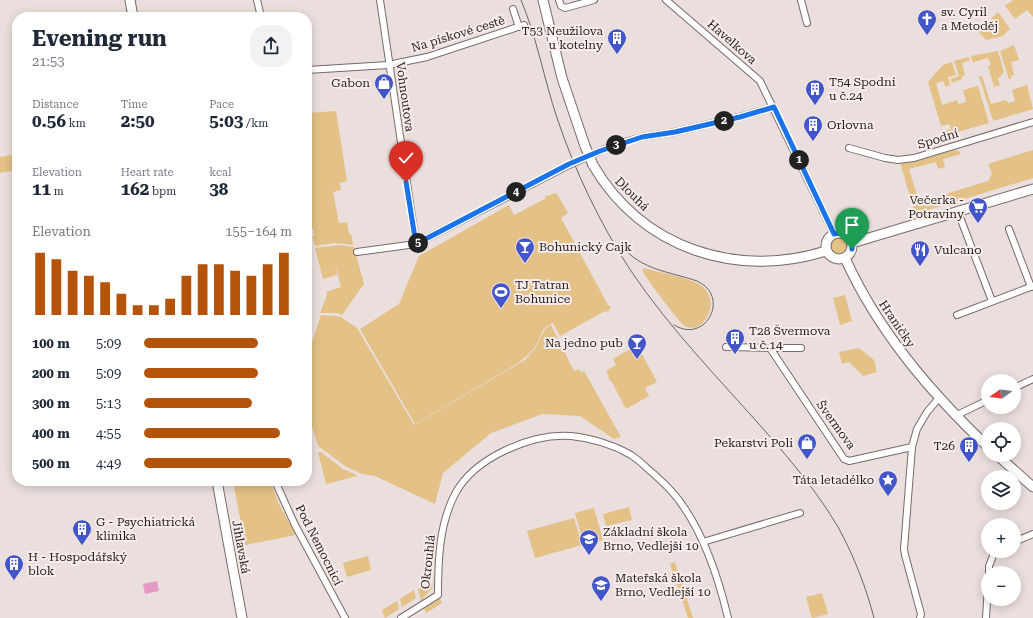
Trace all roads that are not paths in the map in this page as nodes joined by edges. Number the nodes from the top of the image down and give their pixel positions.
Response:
1 (130, 0) edge
2 (258, 0) edge
3 (380, 0) edge
4 (543, 0) edge
5 (559, 0) edge
6 (594, 0) edge
7 (666, 0) edge
8 (801, 0) edge
9 (513, 9) dead end
10 (132, 12) edge
11 (260, 12) edge
12 (807, 22) dead end
13 (388, 65) junction
14 (312, 70) edge
15 (774, 107) junction
16 (1033, 122) edge
17 (849, 148) dead end
18 (1033, 189) edge
19 (958, 212) junction
20 (1009, 229) dead end
21 (834, 234) junction
22 (852, 243) junction
23 (416, 244) junction
24 (826, 251) junction
25 (357, 252) dead end
26 (845, 258) junction
27 (1032, 286) edge
28 (992, 301) junction
29 (957, 315) dead end
30 (726, 347) dead end
31 (770, 348) junction
32 (801, 348) dead end
33 (1033, 379) edge
34 (1021, 385) edge
35 (939, 398) junction
36 (981, 404) edge
37 (956, 416) junction
38 (981, 440) edge
39 (912, 447) junction
40 (1005, 462) edge
41 (218, 486) edge
42 (277, 486) edge
43 (1033, 487) edge
44 (800, 513) dead end
45 (1033, 534) edge
46 (1021, 539) edge
47 (703, 542) junction
48 (987, 606) edge
49 (242, 618) edge
50 (345, 618) edge
51 (401, 618) edge
52 (728, 618) edge
53 (920, 618) edge
54 (986, 618) edge

1 - 10 street
2 - 11 street
3 - 13 street, Vohnoutova
4 - 24 street, Dlouhá, bridge
5 - 6 street
7 - 15 street, Havelkova
8 - 12 street
9 - 13 street, Na pískové cestě
13 - 14 street, Na pískové cestě
13 - 23 street, Vohnoutova
15 - 21 street
15 - 23 street
16 - 17 street, Spodní
18 - 19 street
19 - 22 street
19 - 28 street
20 - 27 street
21 - 22 street
21 - 24 street
22 - 26 street
23 - 25 street
24 - 26 street
26 - 35 street, Hraničky
27 - 28 street
28 - 29 street
30 - 31 street
31 - 32 street
31 - 39 street, Švermova
33 - 34 street
35 - 37 street, Hraničky
35 - 39 street
36 - 37 street
37 - 38 street, Hraničky
39 - 53 street
40 - 43 street
41 - 49 street, Jihlavská
42 - 50 street, Pod Nemocnicí
44 - 47 street
45 - 46 street
47 - 51 street, Okrouhlá
47 - 52 street, Okrouhlá
48 - 54 street

